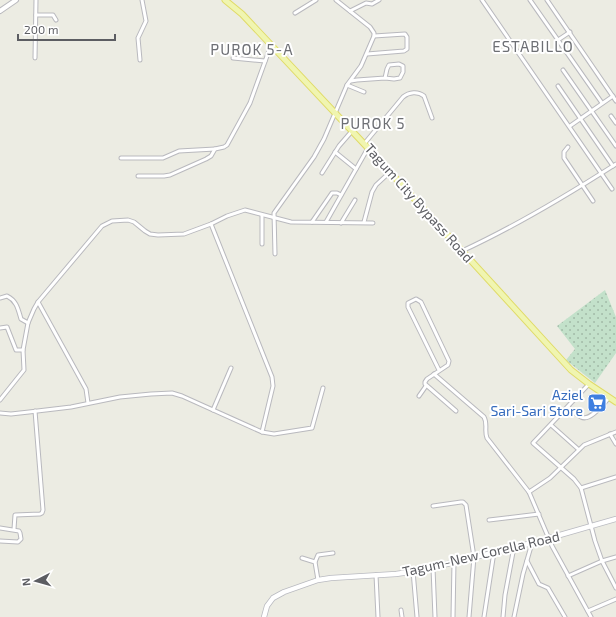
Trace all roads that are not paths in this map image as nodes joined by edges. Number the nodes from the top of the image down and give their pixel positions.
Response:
1 (16, 0) edge
2 (36, 0) edge
3 (142, 0) edge
4 (226, 0) edge
5 (316, 0) edge
6 (336, 0) edge
7 (379, 0) edge
8 (482, 0) edge
9 (530, 0) edge
10 (548, 0) edge
11 (0, 11) edge
12 (350, 11) junction
13 (295, 13) dead end
14 (36, 15) junction
15 (56, 20) dead end
16 (570, 32) junction
17 (374, 36) junction
18 (558, 40) junction
19 (271, 45) junction
20 (367, 54) junction
21 (35, 58) dead end
22 (233, 58) dead end
23 (140, 60) dead end
24 (265, 61) junction
25 (563, 70) dead end
26 (385, 78) junction
27 (351, 81) junction
28 (347, 85) junction
29 (558, 86) dead end
30 (364, 92) dead end
31 (613, 96) junction
32 (616, 101) edge
33 (602, 103) junction
34 (591, 111) junction
35 (335, 113) junction
36 (611, 116) dead end
37 (432, 118) dead end
38 (580, 118) junction
39 (616, 123) edge
40 (570, 126) junction
41 (352, 131) junction
42 (364, 144) junction
43 (616, 146) edge
44 (568, 147) dead end
45 (368, 148) junction
46 (216, 149) junction
47 (335, 152) junction
48 (121, 158) dead end
49 (614, 165) edge
50 (356, 169) junction
51 (390, 172) junction
52 (322, 173) dead end
53 (602, 173) junction
54 (138, 176) dead end
55 (582, 185) junction
56 (612, 188) dead end
57 (341, 195) junction
58 (355, 200) dead end
59 (592, 201) dead end
60 (262, 216) junction
61 (273, 218) junction
62 (312, 222) junction
63 (326, 222) junction
64 (364, 222) junction
65 (341, 223) junction
66 (373, 223) dead end
67 (211, 224) junction
68 (262, 244) dead end
69 (462, 251) junction
70 (275, 254) dead end
71 (0, 298) edge
72 (38, 302) junction
73 (28, 323) junction
74 (0, 328) edge
75 (23, 350) junction
76 (231, 368) dead end
77 (440, 370) junction
78 (434, 374) junction
79 (589, 384) junction
80 (426, 386) junction
81 (323, 388) dead end
82 (419, 396) dead end
83 (609, 398) junction
84 (0, 400) edge
85 (616, 402) edge
86 (88, 404) junction
87 (568, 407) junction
88 (213, 410) junction
89 (456, 411) dead end
90 (35, 412) junction
91 (0, 413) edge
92 (551, 424) junction
93 (262, 432) junction
94 (616, 432) edge
95 (610, 434) junction
96 (616, 444) edge
97 (578, 449) junction
98 (561, 468) junction
99 (616, 477) edge
100 (581, 488) junction
101 (529, 492) junction
102 (433, 506) dead end
103 (539, 514) junction
104 (489, 520) dead end
105 (616, 520) edge
106 (591, 527) junction
107 (0, 528) edge
108 (14, 529) junction
109 (548, 538) junction
110 (0, 542) edge
111 (532, 543) junction
112 (514, 547) junction
113 (494, 552) junction
114 (333, 553) dead end
115 (474, 557) junction
116 (616, 557) edge
117 (302, 558) dead end
118 (527, 560) junction
119 (602, 561) junction
120 (315, 562) junction
121 (454, 562) junction
122 (433, 568) junction
123 (413, 572) junction
124 (376, 575) junction
125 (568, 576) junction
126 (616, 578) edge
127 (611, 579) junction
128 (318, 580) junction
129 (616, 588) edge
130 (616, 599) edge
131 (401, 610) dead end
132 (589, 614) edge
133 (264, 617) edge
134 (378, 617) edge
135 (402, 617) edge
136 (417, 617) edge
137 (435, 617) edge
138 (453, 617) edge
139 (468, 617) edge
140 (484, 617) edge
141 (503, 617) edge
142 (514, 617) edge
143 (565, 617) edge
144 (585, 617) edge

1 - 11 street
2 - 14 street
3 - 23 street
4 - 19 main road, Tagum City Bypass Road
5 - 13 street
6 - 12 street
7 - 12 street
8 - 40 street
9 - 18 street
10 - 16 street
12 - 17 street
14 - 15 street
14 - 21 street
16 - 18 street
16 - 31 street
17 - 20 street
17 - 20 street
18 - 33 street
19 - 24 street
19 - 35 main road, Tagum City Bypass Road
20 - 27 street
22 - 24 street
24 - 46 street
25 - 34 street
26 - 26 street
26 - 27 street
27 - 28 street
28 - 30 street
28 - 35 street
29 - 38 street
31 - 32 street
31 - 33 street
33 - 34 street
34 - 38 street
34 - 43 street
35 - 41 main road, Tagum City Bypass Road
35 - 61 street
36 - 39 street
37 - 42 street
38 - 40 street
38 - 49 street
40 - 53 street
41 - 42 main road, Tagum City Bypass Road
41 - 47 street
42 - 45 main road, Tagum City Bypass Road
44 - 55 street
45 - 50 street
45 - 51 main road, Tagum City Bypass Road
46 - 48 street
46 - 54 street
47 - 50 street
47 - 52 street
49 - 53 street
50 - 57 street
51 - 64 street
51 - 69 main road, Tagum City Bypass Road
53 - 55 street
53 - 56 street
55 - 59 street
55 - 69 street
57 - 62 street
57 - 63 street
58 - 65 street
60 - 61 street
60 - 67 street
60 - 68 street
61 - 62 street
61 - 70 street
62 - 63 street
63 - 65 street
64 - 65 street
64 - 66 street
67 - 72 street
67 - 93 street
69 - 79 main road, Tagum City Bypass Road
71 - 73 street
72 - 73 street
72 - 86 street
73 - 75 street
74 - 75 street
75 - 84 street
76 - 88 street
77 - 77 street
77 - 78 street
78 - 80 street
78 - 101 street
79 - 83 main road, Tagum City Bypass Road
79 - 87 street
80 - 82 street
80 - 89 street
81 - 93 street
83 - 85 main road, Tagum City Bypass Road
83 - 87 street
86 - 88 street
86 - 90 street
87 - 92 street
88 - 93 street
90 - 91 street
90 - 108 street
92 - 97 street
92 - 98 street
94 - 95 street
95 - 96 street
95 - 97 street
97 - 98 street
98 - 100 street
98 - 101 street
99 - 100 street
100 - 106 street
101 - 103 street
102 - 115 street
103 - 104 street
103 - 109 street
105 - 106 main road, Tagum-New Corella Road
106 - 109 main road, Tagum-New Corella Road
106 - 119 street
107 - 108 street
108 - 110 street
109 - 111 main road, Tagum-New Corella Road
109 - 125 street
111 - 112 main road, Tagum-New Corella Road
111 - 118 street
112 - 113 main road, Tagum-New Corella Road
112 - 141 street
113 - 115 main road, Tagum-New Corella Road
113 - 140 street
114 - 120 street
115 - 121 main road, Tagum-New Corella Road
115 - 139 street
116 - 119 street
117 - 120 street
118 - 142 street
118 - 143 street
119 - 125 street
119 - 127 street
120 - 128 street
121 - 122 main road, Tagum-New Corella Road
121 - 138 street
122 - 123 main road, Tagum-New Corella Road
122 - 137 street
123 - 124 main road, Tagum-New Corella Road
123 - 136 street
124 - 128 main road, Tagum-New Corella Road
124 - 134 street
125 - 132 street
126 - 127 street
127 - 129 street
128 - 133 main road, Tagum-New Corella Road
130 - 132 street
131 - 135 street
132 - 144 street

